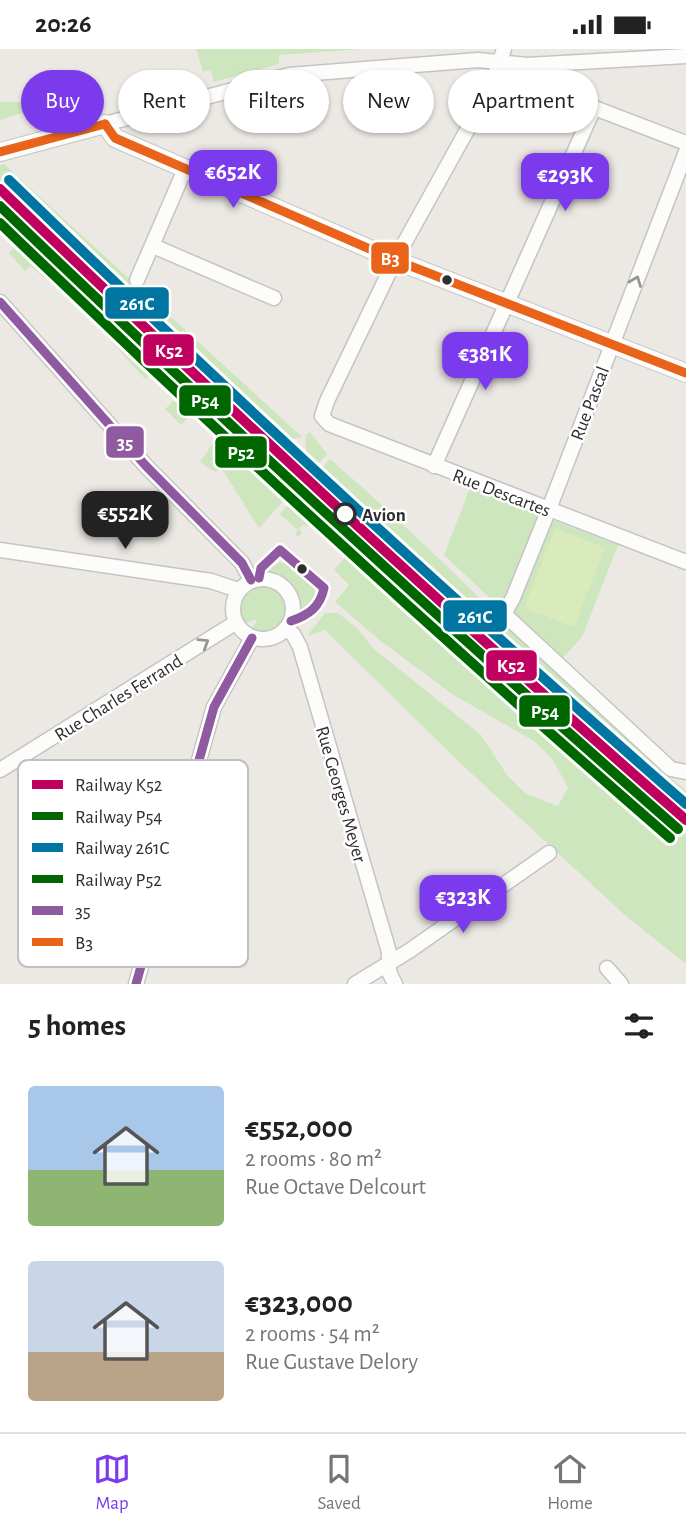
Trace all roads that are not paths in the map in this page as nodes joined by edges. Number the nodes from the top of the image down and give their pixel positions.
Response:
1 (503, 55) edge
2 (686, 56) edge
3 (513, 70) edge
4 (598, 110) edge
5 (105, 124) junction
6 (583, 133) edge
7 (686, 143) edge
8 (0, 152) edge
9 (686, 152) edge
10 (185, 169) junction
11 (153, 246) junction
12 (395, 260) junction
13 (137, 280) dead end
14 (274, 298) dead end
15 (0, 302) edge
16 (505, 303) junction
17 (612, 344) junction
18 (686, 373) edge
19 (434, 465) junction
20 (549, 509) junction
21 (0, 550) edge
22 (686, 562) edge
23 (251, 580) junction
24 (238, 590) junction
25 (236, 623) junction
26 (285, 629) junction
27 (252, 638) junction
28 (199, 760) edge
29 (0, 770) edge
30 (686, 772) edge
31 (549, 853) dead end
32 (390, 963) junction
33 (141, 967) edge
34 (607, 968) dead end
35 (136, 984) edge
36 (355, 984) edge
37 (395, 984) edge
38 (621, 984) edge

1 - 2 street
1 - 3 street
1 - 5 street
1 - 12 street
4 - 7 street
5 - 8 street
5 - 10 street
6 - 16 street
17 -> 9 street, Rue Pascal
10 - 11 street
10 - 12 street
11 - 13 street
11 - 14 street
12 - 16 street
12 - 19 street, Rue Descartes
15 - 23 street
16 - 17 street
16 - 19 street
17 - 18 street
17 - 20 street, Rue Pascal
19 - 20 street, Rue Descartes
20 - 22 street, Rue Descartes
20 - 30 street, Rue Pascal
21 - 24 street
23 - 24 street
23 - 26 street
24 - 25 street
25 - 27 street
29 -> 25 street, Rue Charles Ferrand
26 - 27 street
26 - 32 street, Rue Georges Meyer
27 - 28 street
31 - 32 street
32 - 36 street
32 - 37 street, Rue Georges Meyer
33 - 35 street
34 - 38 street

